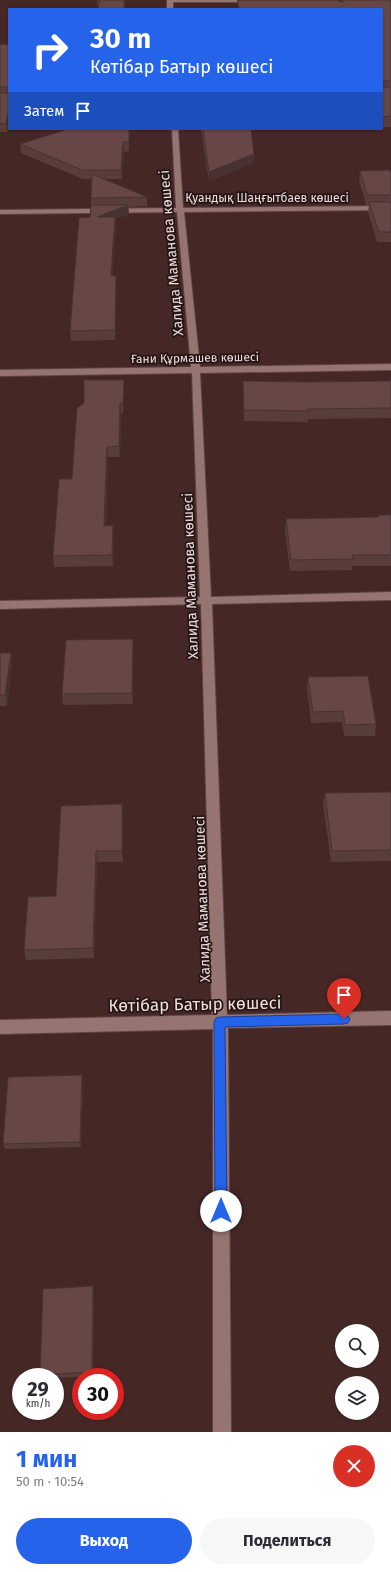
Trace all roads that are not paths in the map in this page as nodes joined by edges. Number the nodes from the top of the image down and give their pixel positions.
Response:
1 (214, 0) edge
2 (170, 1) edge
3 (258, 1) edge
4 (175, 130) edge
5 (391, 208) edge
6 (180, 210) junction
7 (0, 212) edge
8 (391, 367) edge
9 (196, 370) junction
10 (0, 373) edge
11 (391, 596) edge
12 (206, 601) junction
13 (0, 604) edge
14 (391, 1018) edge
15 (220, 1022) junction
16 (0, 1027) edge
17 (222, 1432) edge

1 - 2 lane
1 - 3 lane
4 - 6 street, Халида Маманова көшесі
5 - 6 street, Қуандық Шаңғытбаев көшесі
6 - 7 street, Қуандық Шаңғытбаев көшесі
6 - 9 street, Халида Маманова көшесі
8 - 9 street, Ғани Құрмашев көшесі
9 - 10 street, Ғани Құрмашев көшесі
9 - 12 street, Халида Маманова көшесі
11 - 12 street
12 - 13 street
12 - 15 street, Халида Маманова көшесі
14 - 15 street, Көтібар Батыр көшесі
15 - 16 street, Көтібар Батыр көшесі
15 - 17 street, Халида Маманова көшесі

